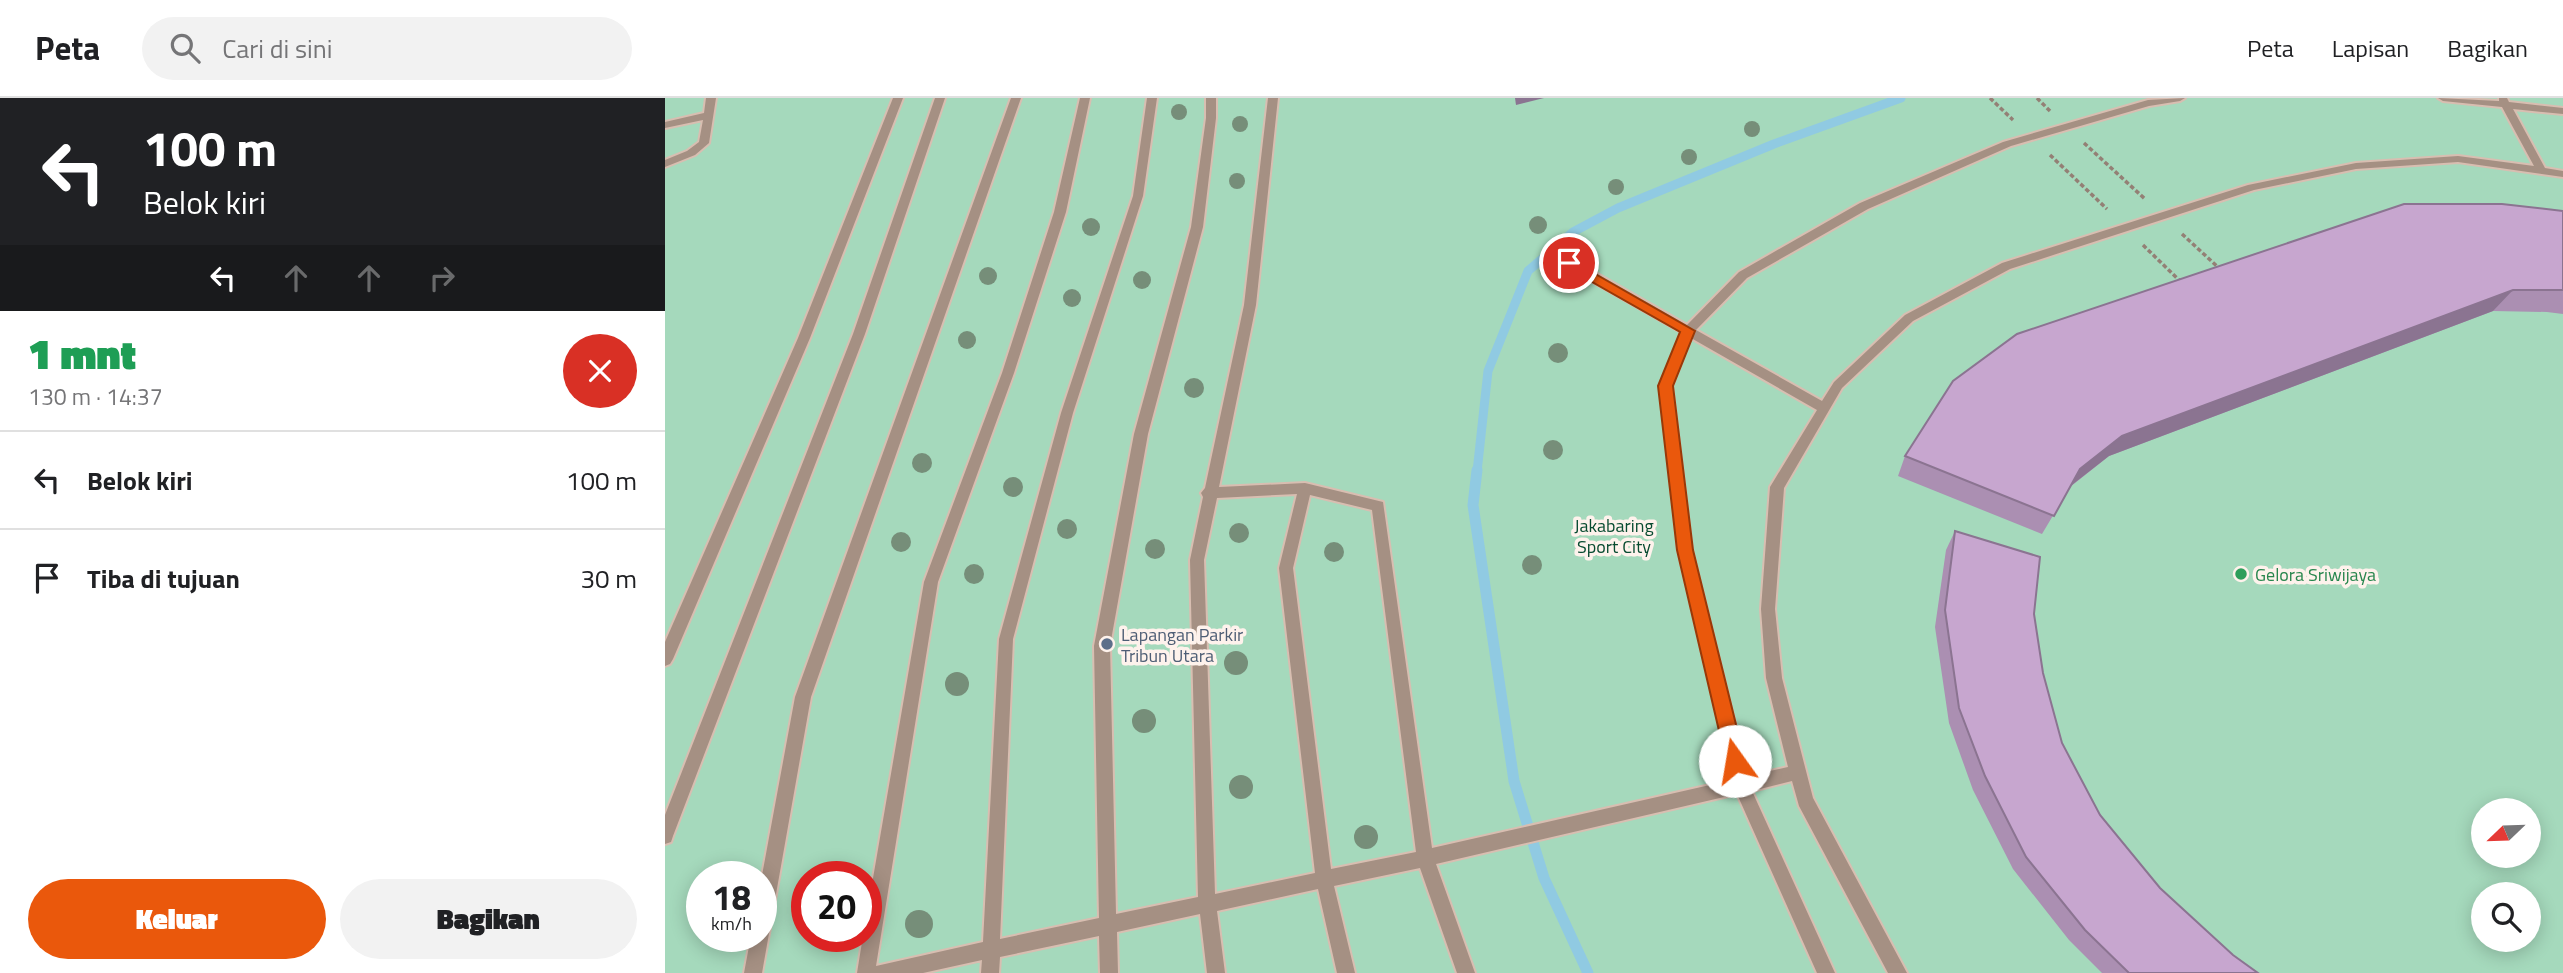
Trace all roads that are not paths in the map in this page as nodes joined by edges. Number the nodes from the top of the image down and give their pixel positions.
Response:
1 (711, 98) edge
2 (898, 98) edge
3 (940, 98) edge
4 (1016, 98) edge
5 (1085, 98) edge
6 (1152, 98) edge
7 (1211, 98) edge
8 (1273, 98) edge
9 (2179, 98) edge
10 (2442, 98) edge
11 (2503, 101) edge
12 (2563, 111) edge
13 (709, 115) junction
14 (665, 125) edge
15 (665, 164) edge
16 (2540, 170) junction
17 (2563, 174) edge
18 (1569, 263) dead end
19 (1688, 331) junction
20 (1824, 408) junction
21 (1305, 488) junction
22 (1208, 492) junction
23 (665, 659) edge
24 (1799, 772) junction
25 (1742, 787) junction
26 (665, 836) edge
27 (1426, 857) junction
28 (773, 861) edge
29 (1324, 879) junction
30 (1206, 904) junction
31 (1106, 925) junction
32 (989, 949) junction
33 (757, 952) edge
34 (753, 973) edge
35 (866, 973) edge
36 (880, 973) edge
37 (990, 973) edge
38 (1109, 973) edge
39 (1216, 973) edge
40 (1346, 973) edge
41 (1466, 973) edge
42 (1826, 973) edge
43 (1898, 973) edge

1 - 13 lane
2 - 23 lane
3 - 26 lane
4 - 28 lane
5 - 35 lane
6 - 32 lane
7 - 31 lane
8 - 22 lane
9 - 19 lane
10 - 11 lane
11 - 12 lane
11 - 16 lane
13 - 14 lane
13 - 15 lane
16 - 17 lane
16 - 20 lane
18 - 19 lane
19 - 20 lane
19 - 25 lane
20 - 24 lane
21 - 22 lane
21 - 27 lane
21 - 29 lane
22 - 30 lane
24 - 25 lane
24 - 43 lane
25 - 27 lane
25 - 42 lane
27 - 29 lane
27 - 41 lane
29 - 30 lane
29 - 40 lane
30 - 31 lane
30 - 39 lane
31 - 32 lane
31 - 38 lane
32 - 36 lane
32 - 37 lane
33 - 34 lane

